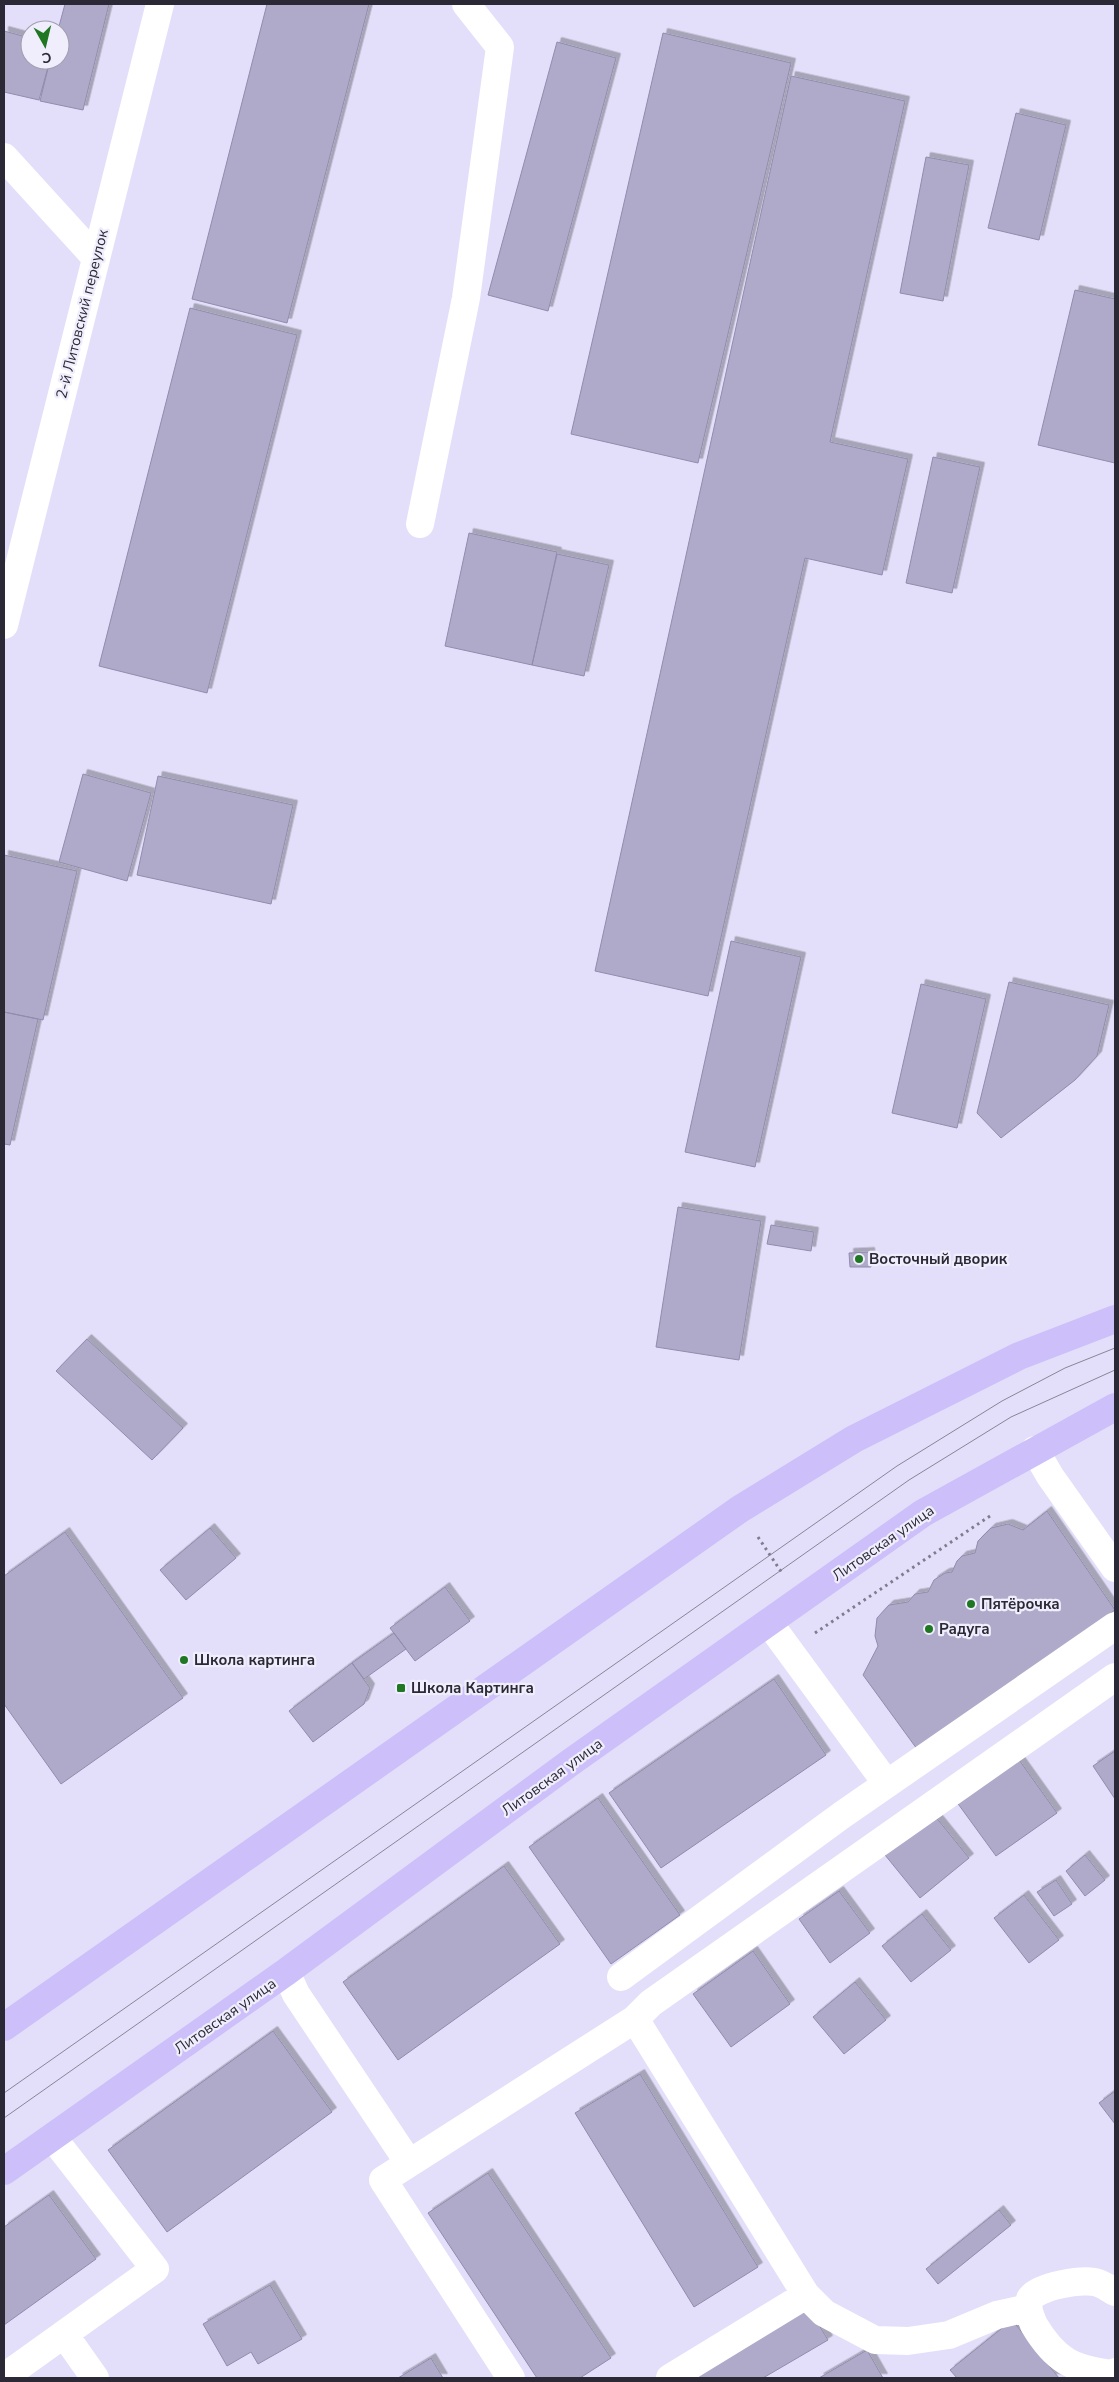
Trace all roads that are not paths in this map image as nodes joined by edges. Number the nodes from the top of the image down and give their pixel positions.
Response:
1 (160, 4) edge
2 (466, 4) edge
3 (4, 157) edge
4 (96, 258) junction
5 (420, 524) dead end
6 (4, 625) edge
7 (1115, 1319) edge
8 (1115, 1407) edge
9 (1035, 1450) junction
10 (1115, 1568) edge
11 (769, 1623) junction
12 (1115, 1626) edge
13 (1115, 1677) edge
14 (888, 1784) junction
15 (286, 1972) junction
16 (621, 1977) dead end
17 (635, 2019) junction
18 (4, 2027) edge
19 (53, 2138) junction
20 (409, 2162) junction
21 (4, 2171) edge
22 (1115, 2292) edge
23 (806, 2294) junction
24 (1028, 2308) junction
25 (64, 2334) junction
26 (1115, 2372) edge
27 (4, 2377) edge
28 (95, 2378) edge
29 (511, 2378) edge
30 (670, 2378) edge

1 - 4 street, 2-й Литовский переулок
2 - 5 street
3 - 4 street
4 - 6 street, 2-й Литовский переулок
7 - 18 main road
8 - 9 main road, Литовская улица
9 - 10 street
9 - 11 main road, Литовская улица
11 - 14 street
11 - 15 main road, Литовская улица
12 - 14 street
13 - 17 street
14 - 16 street
15 - 19 main road, Литовская улица
15 - 20 street
17 - 20 street
17 - 23 street
19 - 21 main road, Литовская улица
19 - 25 street
20 - 29 street
22 - 24 street
23 - 24 street
23 - 30 street
24 - 26 street
25 - 27 street
25 - 28 street

